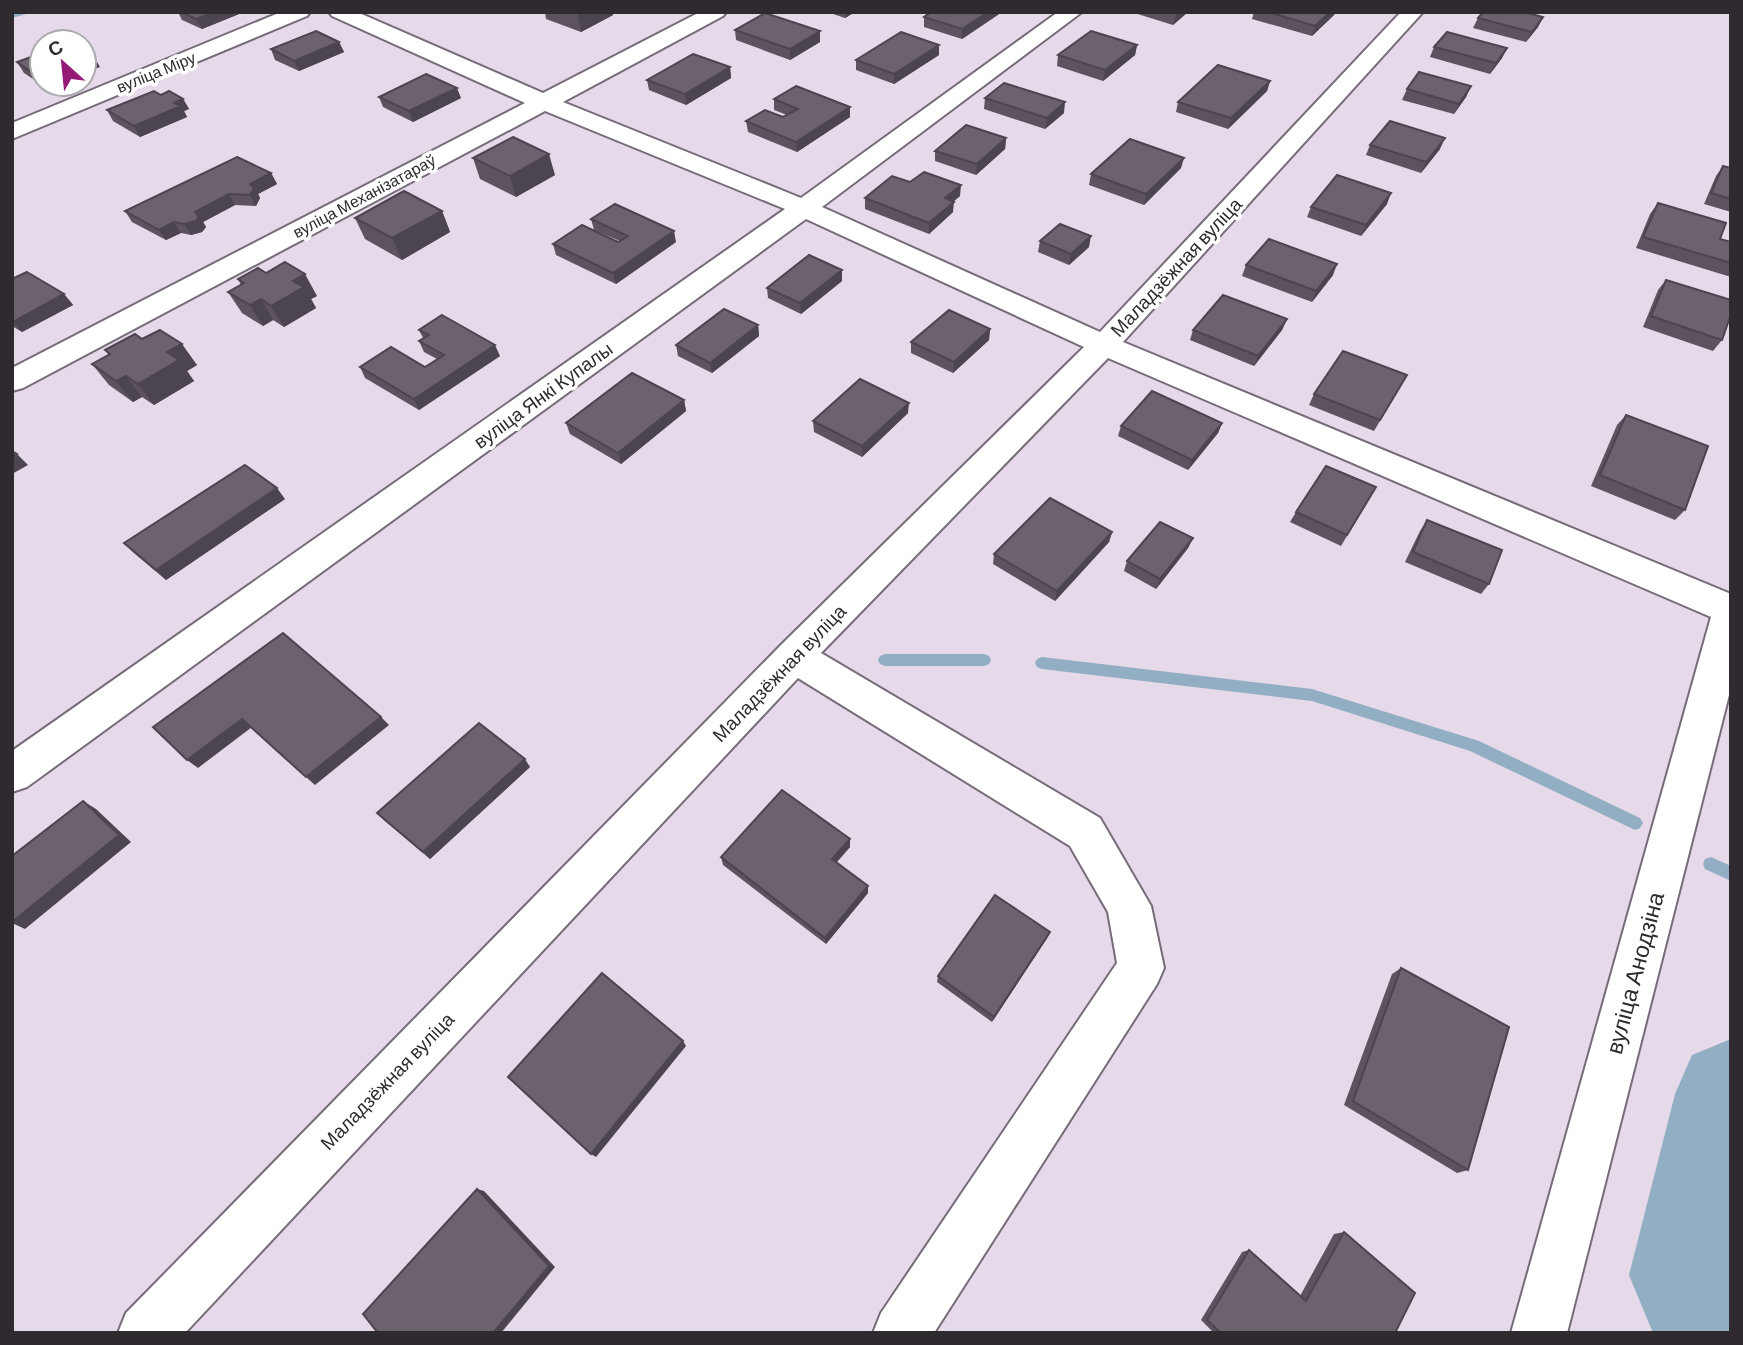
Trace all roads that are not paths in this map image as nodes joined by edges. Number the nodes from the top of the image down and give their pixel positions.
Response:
1 (300, 12) edge
2 (339, 12) edge
3 (716, 12) edge
4 (1072, 12) edge
5 (1413, 12) edge
6 (543, 102) junction
7 (12, 132) edge
8 (804, 208) junction
9 (1104, 345) junction
10 (12, 381) edge
11 (1731, 611) edge
12 (794, 656) junction
13 (12, 774) edge
14 (146, 1333) edge
15 (901, 1333) edge
16 (1539, 1333) edge

1 - 7 street, вуліца Міру
2 - 6 street
3 - 6 street, вуліца Механізатараў
4 - 8 street, вуліца Янкі Купалы
5 - 9 street, Маладзёжная вуліца
6 - 8 street
6 - 10 street, вуліца Механізатараў
8 - 9 street
8 - 13 street, вуліца Янкі Купалы
9 - 11 street
9 - 12 street, Маладзёжная вуліца
11 - 16 street, вуліца Анодзіна
12 - 14 street, Маладзёжная вуліца
12 - 15 street

